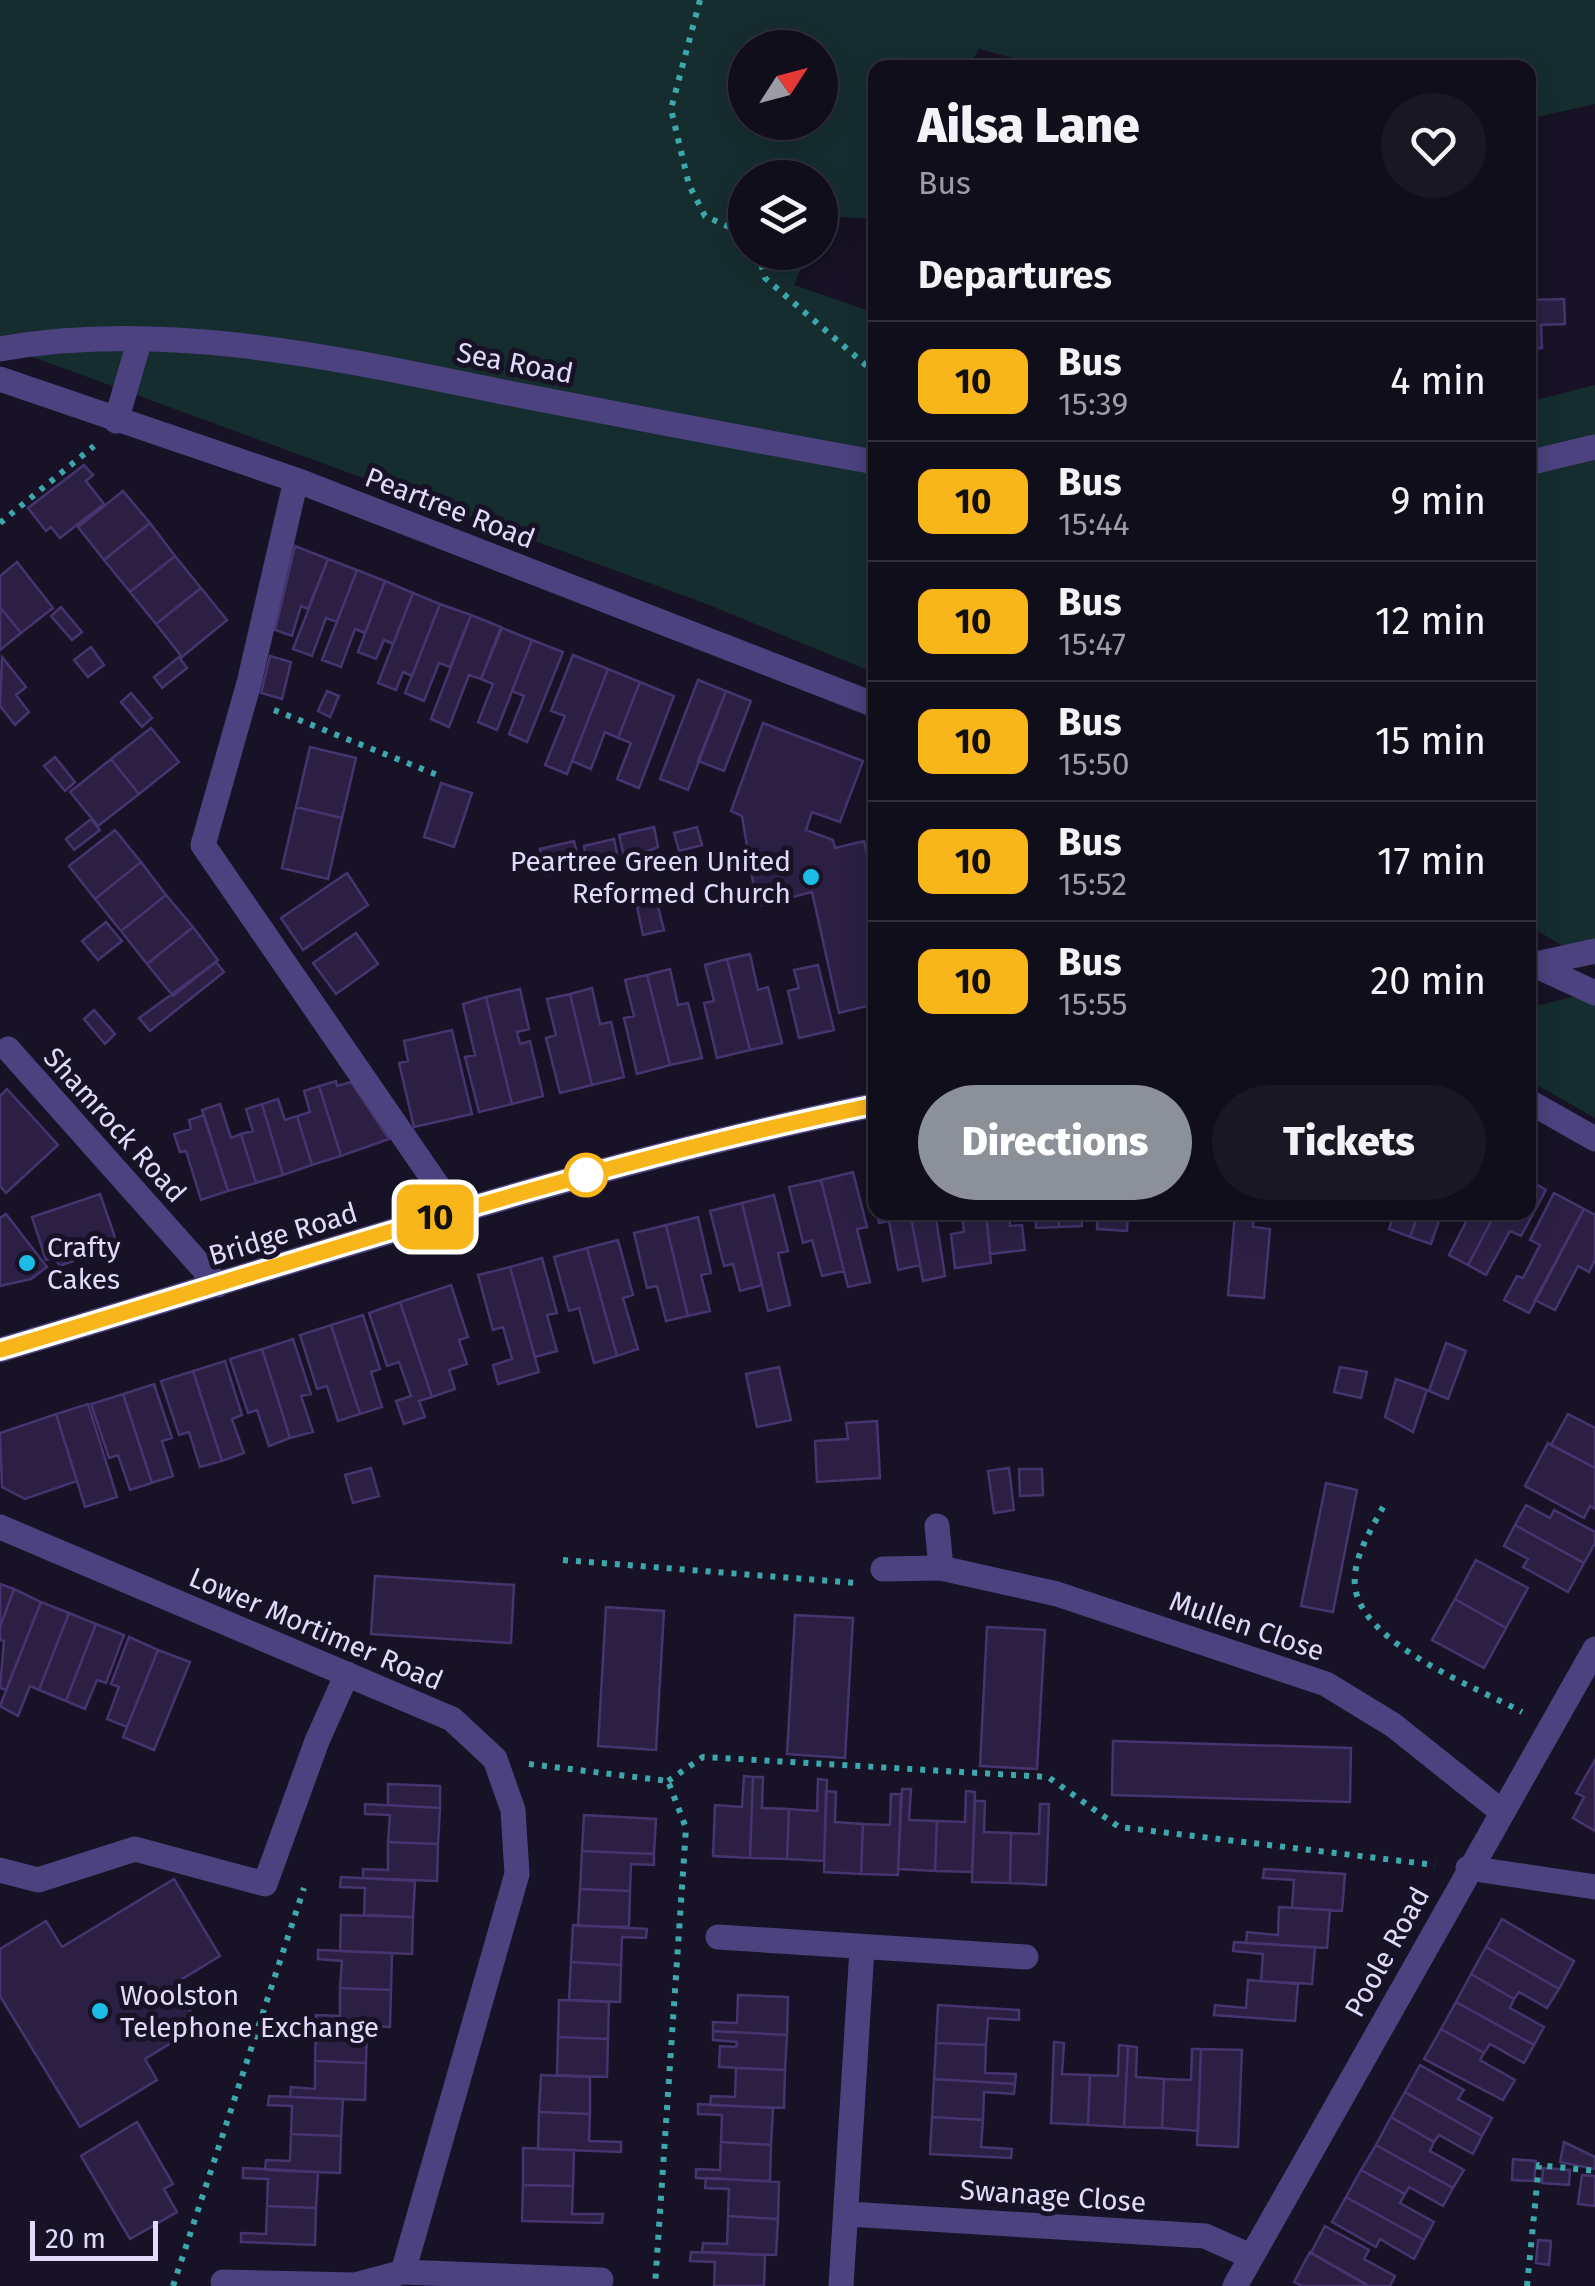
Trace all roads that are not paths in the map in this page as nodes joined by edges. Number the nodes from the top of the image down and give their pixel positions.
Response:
1 (140, 339) junction
2 (0, 349) edge
3 (0, 378) edge
4 (119, 422) junction
5 (1595, 448) edge
6 (868, 461) edge
7 (1536, 461) edge
8 (296, 480) junction
9 (868, 702) edge
10 (1595, 951) edge
11 (1536, 963) edge
12 (1536, 967) edge
13 (1595, 992) edge
14 (8, 1049) dead end
15 (1536, 1105) edge
16 (868, 1106) edge
17 (1595, 1138) edge
18 (455, 1211) junction
19 (218, 1286) junction
20 (0, 1350) edge
21 (937, 1526) dead end
22 (0, 1527) edge
23 (941, 1568) junction
24 (882, 1570) road end
25 (1595, 1650) edge
26 (347, 1674) junction
27 (1501, 1811) junction
28 (1468, 1868) junction
29 (0, 1870) edge
30 (1595, 1887) edge
31 (718, 1937) dead end
32 (862, 1948) junction
33 (1026, 1957) dead end
34 (848, 2214) junction
35 (1250, 2256) junction
36 (402, 2272) junction
37 (602, 2280) dead end
38 (223, 2282) dead end
39 (841, 2286) edge
40 (1235, 2286) edge

1 - 2 street, Sea Road
1 - 4 street
1 - 6 street, Sea Road
3 - 4 street, Peartree Road
4 - 8 street, Peartree Road
5 - 7 street
8 - 9 street, Peartree Road
8 - 18 street
10 - 11 street
12 - 13 street
14 - 19 street, Shamrock Road
15 - 17 street
16 - 18 street, Bridge Road
18 - 19 street, Bridge Road
19 - 20 street, Bridge Road
21 - 23 street
22 - 26 street, Lower Mortimer Road
23 - 24 street, Mullen Close
23 - 27 street, Mullen Close
25 - 27 street, Poole Road
26 - 29 street
26 - 36 street, Lower Mortimer Road
27 - 28 street, Poole Road
28 - 30 street
28 - 35 street, Poole Road
31 - 32 street
32 - 33 street
32 - 34 street
34 - 35 street, Swanage Close
34 - 39 street
35 - 40 street, Poole Road
36 - 37 street
36 - 38 street

